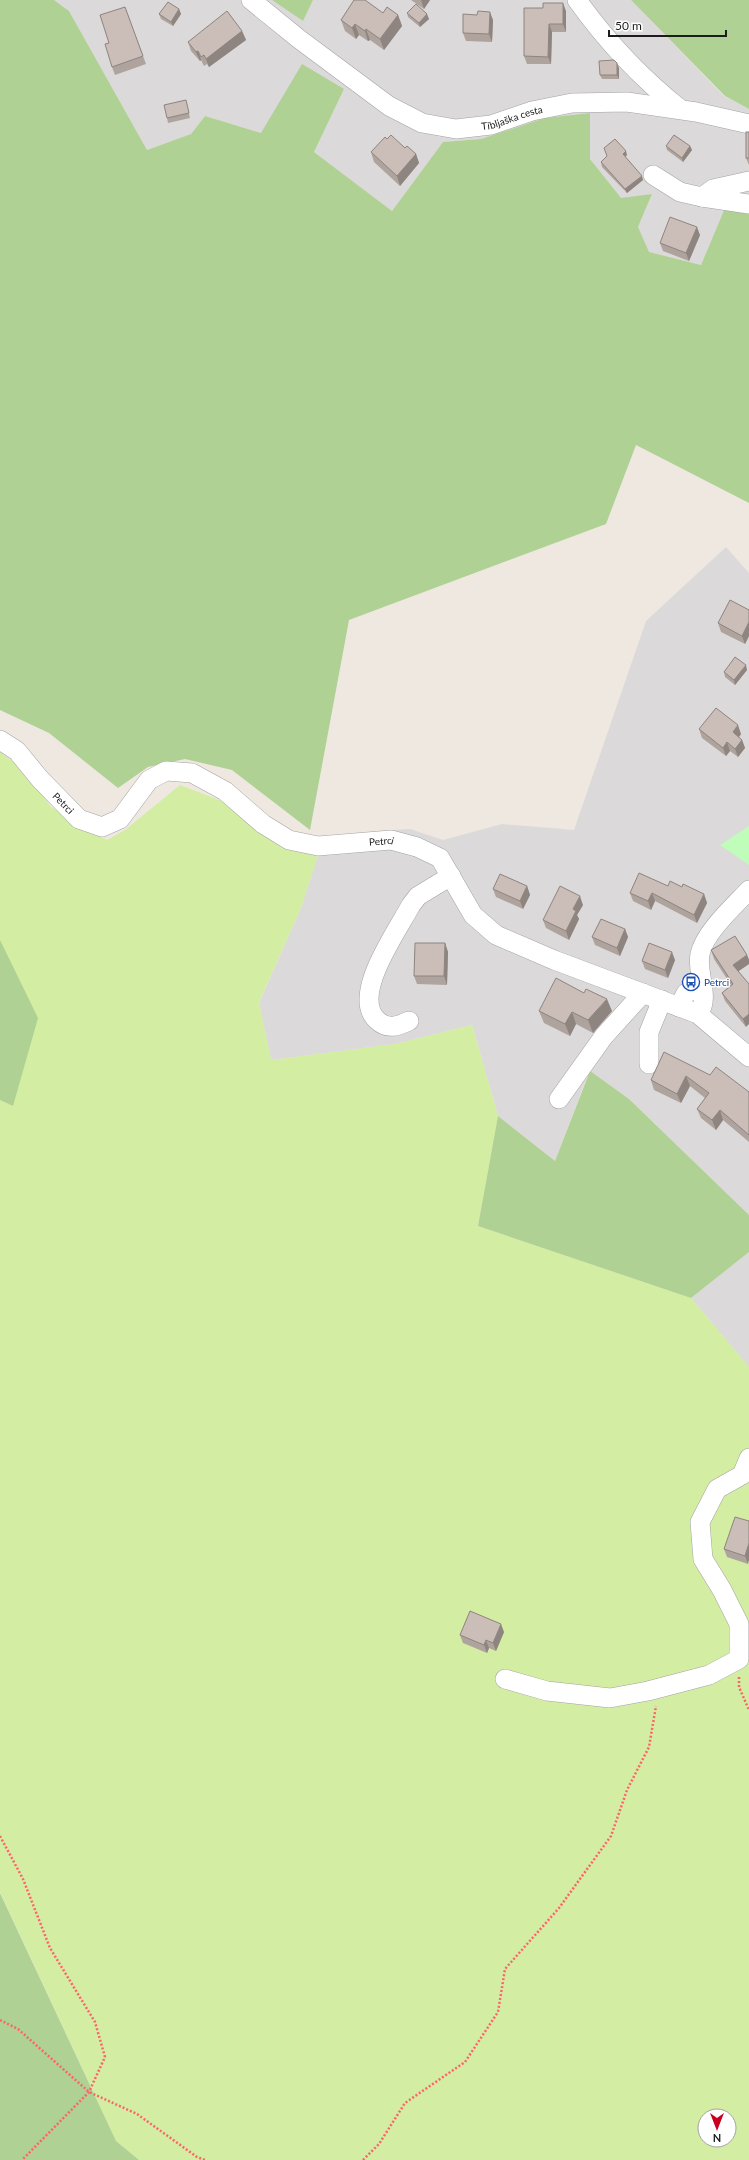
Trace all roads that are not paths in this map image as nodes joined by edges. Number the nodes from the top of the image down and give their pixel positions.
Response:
1 (251, 0) edge
2 (577, 0) edge
3 (681, 110) junction
4 (749, 124) edge
5 (653, 175) dead end
6 (749, 181) edge
7 (702, 197) junction
8 (749, 204) edge
9 (0, 740) edge
10 (451, 876) junction
11 (749, 890) edge
12 (701, 986) junction
13 (643, 993) junction
14 (670, 1004) junction
15 (698, 1014) junction
16 (409, 1021) dead end
17 (749, 1056) edge
18 (649, 1064) dead end
19 (559, 1099) dead end
20 (749, 1458) edge
21 (505, 1679) dead end

1 - 3 street, Tibljaška cesta
2 - 3 street
3 - 4 street, Tibljaška cesta
5 - 7 street
6 - 7 street
7 - 8 street
9 - 10 street, Petrci
10 - 13 street, Petrci
10 - 16 street
11 - 12 street
12 - 14 street
12 - 15 street
13 - 14 street, Petrci
13 - 19 street
14 - 15 street, Petrci
14 - 18 street
15 - 17 street, Petrci
20 - 21 street

